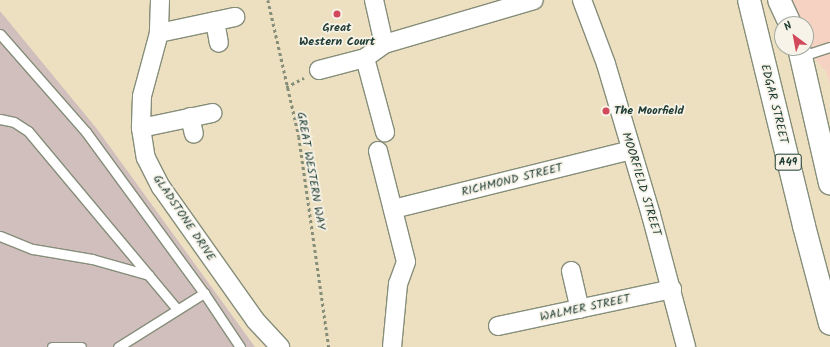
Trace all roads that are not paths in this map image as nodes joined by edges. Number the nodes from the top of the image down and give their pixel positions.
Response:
1 (160, 0) edge
2 (374, 0) edge
3 (534, 0) edge
4 (582, 0) edge
5 (749, 0) edge
6 (779, 0) edge
7 (786, 16) edge
8 (235, 17) dead end
9 (215, 22) junction
10 (159, 33) junction
11 (0, 34) edge
12 (219, 43) dead end
13 (384, 44) junction
14 (830, 48) edge
15 (814, 50) edge
16 (801, 56) edge
17 (364, 58) junction
18 (319, 70) road end
19 (212, 113) dead end
20 (0, 119) edge
21 (141, 128) junction
22 (385, 132) dead end
23 (630, 150) junction
24 (378, 151) dead end
25 (830, 183) edge
26 (393, 210) junction
27 (0, 236) edge
28 (571, 271) dead end
29 (149, 275) junction
30 (672, 289) junction
31 (204, 293) junction
32 (580, 308) junction
33 (177, 309) junction
34 (830, 324) edge
35 (498, 326) dead end
36 (52, 347) edge
37 (81, 347) edge
38 (118, 347) edge
39 (240, 347) edge
40 (280, 347) edge
41 (392, 347) edge
42 (686, 347) edge

1 - 10 street, GLADSTONE DRIVE
2 - 13 street
3 - 13 street
4 - 23 street, MOORFIELD STREET
5 - 34 highway, EDGAR STREET / A49
6 - 7 highway
8 - 9 street
9 - 10 street
9 - 12 street
10 - 21 street, GLADSTONE DRIVE
11 - 31 lane
13 - 17 street
14 - 15 lane
16 - 25 highway
17 - 18 street
17 - 22 street
19 - 21 street
20 - 29 lane
21 - 40 street, GLADSTONE DRIVE
23 - 26 street, RICHMOND STREET
23 - 30 street, MOORFIELD STREET
24 - 26 street
26 - 41 street
27 - 29 lane
28 - 32 street
29 - 33 lane
30 - 32 street, WALMER STREET
30 - 42 street, MOORFIELD STREET
31 - 33 lane
31 - 39 lane
32 - 35 street, WALMER STREET
33 - 38 lane
36 - 37 lane

